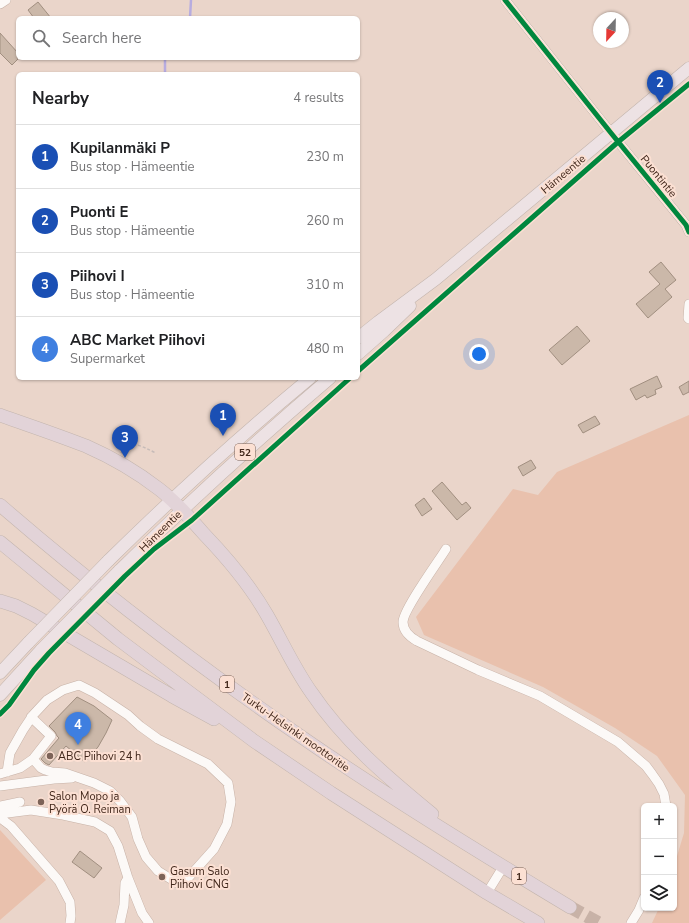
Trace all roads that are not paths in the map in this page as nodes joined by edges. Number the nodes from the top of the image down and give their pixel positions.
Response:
1 (6, 0) edge
2 (505, 0) edge
3 (0, 4) edge
4 (689, 68) edge
5 (611, 133) junction
6 (689, 232) edge
7 (436, 279) junction
8 (689, 304) edge
9 (689, 319) edge
10 (360, 336) edge
11 (360, 352) edge
12 (308, 380) edge
13 (328, 380) edge
14 (0, 415) edge
15 (172, 500) junction
16 (0, 505) edge
17 (182, 510) junction
18 (0, 542) edge
19 (446, 549) dead end
20 (0, 601) edge
21 (0, 673) edge
22 (0, 695) edge
23 (31, 717) junction
24 (254, 741) junction
25 (33, 760) junction
26 (41, 768) junction
27 (3, 773) edge
28 (79, 778) junction
29 (32, 782) junction
30 (0, 786) edge
31 (20, 802) dead end
32 (666, 803) edge
33 (0, 806) edge
34 (0, 814) edge
35 (469, 845) junction
36 (503, 867) junction
37 (128, 878) junction
38 (486, 893) junction
39 (570, 906) tunnel mouth
40 (641, 906) edge
41 (70, 923) edge
42 (120, 923) edge
43 (149, 923) edge
44 (538, 923) edge
45 (632, 923) edge

1 - 3 street
2 - 5 street, Puontintie
4 - 5 main road, Hämeentie
5 - 6 street, Puontintie
5 - 7 main road, Hämeentie
7 - 10 main road, Hämeentie
7 - 11 main road, Hämeentie
8 - 9 street
12 - 15 main road, Hämeentie / 52
13 - 17 main road, Hämeentie / 52
14 - 15 highway
15 - 17 highway
15 - 21 main road, Hämeentie / 52, bridge
16 - 35 highway, Turku-Helsinki moottoritie / 1
17 - 22 main road, Hämeentie / 52, bridge
17 - 35 highway
18 - 24 highway
19 - 32 street
20 - 24 highway
23 - 25 street
23 - 27 street
23 - 28 street
24 - 38 highway
25 - 26 street
25 - 27 street
26 - 28 street
26 - 29 street
28 - 29 street
29 - 30 street
31 - 33 street
34 - 37 street
34 - 41 street
35 - 36 highway, Turku-Helsinki moottoritie / 1
36 - 38 street
36 - 39 highway, Turku-Helsinki moottoritie / 1
37 - 42 street
37 - 43 street
38 - 44 highway
40 - 45 street

